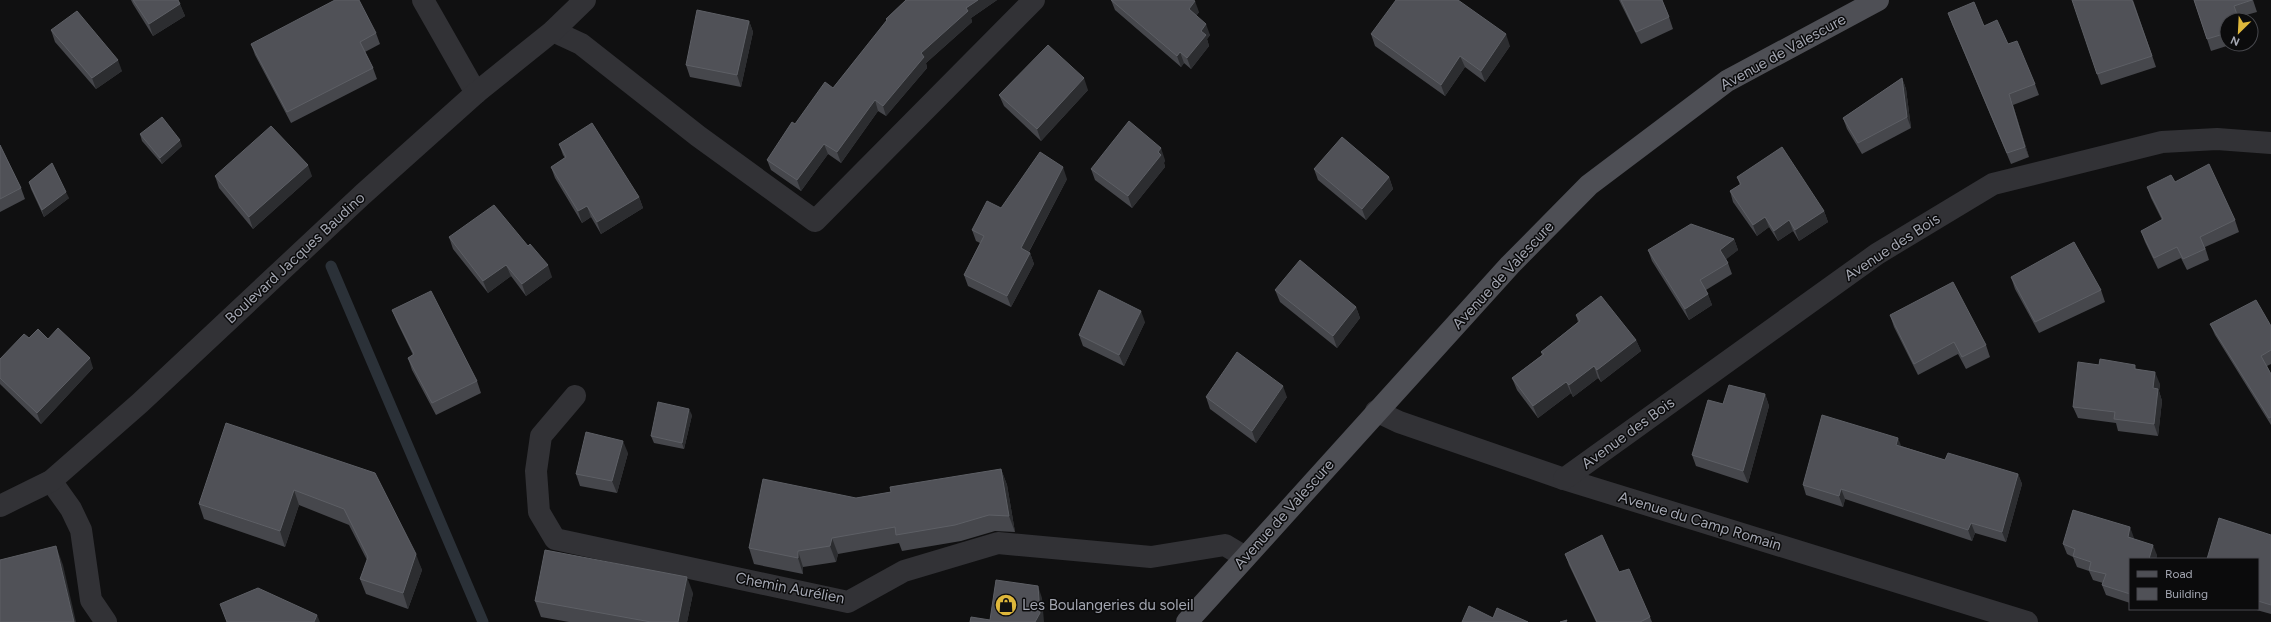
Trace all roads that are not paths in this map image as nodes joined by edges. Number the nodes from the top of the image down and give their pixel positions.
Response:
1 (423, 0) edge
2 (585, 0) edge
3 (1034, 0) edge
4 (1878, 0) edge
5 (553, 31) junction
6 (476, 94) junction
7 (2271, 143) edge
8 (575, 396) dead end
9 (1376, 411) junction
10 (1564, 479) junction
11 (51, 481) junction
12 (0, 506) edge
13 (1245, 557) junction
14 (106, 622) edge
15 (1187, 622) edge
16 (2027, 622) edge

1 - 6 street
2 - 5 street, Boulevard Jacques Baudino
3 - 5 street
4 - 9 main road, Avenue de Valescure
5 - 6 street, Boulevard Jacques Baudino
6 - 11 street, Boulevard Jacques Baudino
7 - 10 street, Avenue des Bois
8 - 13 street, Chemin Aurélien
9 - 10 street, Avenue du Camp Romain
9 - 13 main road, Avenue de Valescure
10 - 16 street, Avenue du Camp Romain
11 - 12 street, Boulevard Jacques Baudino
11 - 14 street
13 - 15 main road, Avenue de Valescure

